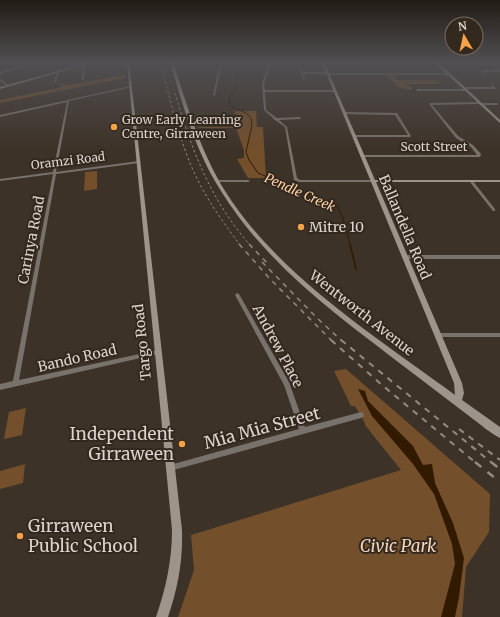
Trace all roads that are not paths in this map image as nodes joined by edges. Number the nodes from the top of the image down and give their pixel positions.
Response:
1 (109, 91) edge
2 (131, 91) edge
3 (181, 91) edge
4 (215, 91) edge
5 (264, 91) joint
6 (335, 91) joint
7 (467, 91) edge
8 (214, 95) dead end
9 (68, 100) junction
10 (480, 103) junction
11 (497, 104) dead end
12 (344, 114) junction
13 (0, 116) edge
14 (300, 118) dead end
15 (275, 119) junction
16 (500, 121) edge
17 (354, 136) junction
18 (362, 156) junction
19 (138, 162) junction
20 (55, 173) junction
21 (0, 180) edge
22 (218, 181) junction
23 (248, 181) dead end
24 (373, 181) junction
25 (471, 181) junction
26 (500, 181) edge
27 (494, 210) dead end
28 (405, 257) junction
29 (500, 257) edge
30 (237, 295) dead end
31 (438, 335) junction
32 (500, 336) edge
33 (158, 352) junction
34 (15, 384) junction
35 (0, 387) edge
36 (457, 401) junction
37 (361, 416) dead end
38 (303, 430) junction
39 (500, 432) edge
40 (170, 468) junction
41 (162, 617) edge

1 - 9 street
2 - 19 street, Targo Road
3 - 22 street, Wentworth Avenue
4 - 8 street
5 - 6 street
5 - 15 street
6 - 12 street, Ballandella Road
7 - 10 street
9 - 13 street
9 - 20 street, Carinya Road
10 - 11 street
10 - 16 street
10 - 18 street, Scott Street
12 - 17 street, Ballandella Road
12 - 17 street
14 - 15 street
15 - 24 street
17 - 18 street, Ballandella Road
18 - 24 street, Ballandella Road
19 - 20 street, Oramzi Road
19 - 33 street, Targo Road
20 - 21 street, Oramzi Road
20 - 34 street, Carinya Road
22 - 23 street
22 - 36 street, Wentworth Avenue
24 - 25 street
24 - 28 street, Ballandella Road
25 - 26 street
25 - 27 street
28 - 29 street
28 - 31 street, Ballandella Road
30 - 38 street, Andrew Place
31 - 32 street
31 - 36 street, Ballandella Road
33 - 34 street, Bando Road
33 - 40 street, Targo Road
34 - 35 street, Bando Road
36 - 39 street, Wentworth Avenue
37 - 38 street, Mia Mia Street
38 - 40 street, Mia Mia Street
40 - 41 street, Targo Road

